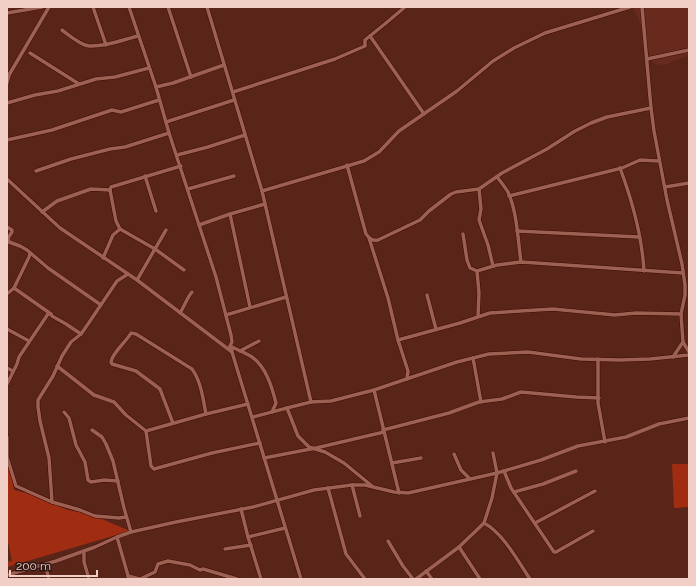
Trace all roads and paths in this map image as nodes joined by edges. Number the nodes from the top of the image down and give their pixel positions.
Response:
1 (42, 7) edge
2 (50, 7) edge
3 (93, 7) edge
4 (128, 7) edge
5 (168, 7) edge
6 (207, 7) edge
7 (405, 7) edge
8 (630, 7) edge
9 (642, 7) edge
10 (7, 13) edge
11 (62, 30) dead end
12 (138, 36) junction
13 (370, 36) junction
14 (106, 45) junction
15 (689, 50) edge
16 (30, 53) dead end
17 (647, 60) junction
18 (224, 65) junction
19 (149, 68) junction
20 (8, 74) edge
21 (191, 77) junction
22 (7, 83) edge
23 (78, 84) junction
24 (156, 87) junction
25 (233, 92) junction
26 (159, 100) junction
27 (234, 100) junction
28 (7, 103) edge
29 (651, 108) junction
30 (424, 114) junction
31 (166, 122) junction
32 (169, 133) junction
33 (245, 135) junction
34 (7, 140) edge
35 (177, 155) junction
36 (660, 161) junction
37 (347, 165) junction
38 (181, 166) junction
39 (620, 168) junction
40 (36, 171) dead end
41 (145, 176) junction
42 (234, 176) dead end
43 (497, 177) junction
44 (8, 180) edge
45 (689, 183) edge
46 (7, 187) edge
47 (664, 188) junction
48 (188, 189) junction
49 (479, 189) junction
50 (110, 190) junction
51 (262, 191) junction
52 (509, 196) junction
53 (265, 204) junction
54 (156, 211) dead end
55 (42, 212) junction
56 (230, 214) junction
57 (199, 224) junction
58 (7, 227) edge
59 (120, 229) junction
60 (166, 230) dead end
61 (517, 231) junction
62 (463, 234) dead end
63 (639, 237) junction
64 (369, 238) junction
65 (155, 249) junction
66 (30, 253) junction
67 (103, 258) junction
68 (521, 262) junction
69 (493, 266) junction
70 (184, 270) dead end
71 (644, 271) junction
72 (477, 272) junction
73 (683, 273) junction
74 (128, 274) junction
75 (137, 280) junction
76 (14, 288) junction
77 (192, 292) dead end
78 (687, 292) edge
79 (7, 294) edge
80 (427, 295) dead end
81 (286, 297) junction
82 (101, 305) junction
83 (250, 307) junction
84 (180, 313) junction
85 (51, 314) junction
86 (681, 314) junction
87 (226, 315) junction
88 (478, 316) junction
89 (7, 329) edge
90 (436, 329) junction
91 (81, 334) junction
92 (259, 340) dead end
93 (398, 340) junction
94 (29, 341) junction
95 (683, 342) junction
96 (230, 346) junction
97 (239, 351) junction
98 (232, 352) junction
99 (689, 353) edge
100 (673, 357) junction
101 (473, 358) junction
102 (598, 358) junction
103 (57, 366) junction
104 (7, 368) edge
105 (13, 371) junction
106 (408, 371) junction
107 (418, 376) junction
108 (407, 379) junction
109 (7, 384) edge
110 (374, 390) junction
111 (599, 398) junction
112 (311, 402) junction
113 (481, 402) junction
114 (248, 404) junction
115 (287, 408) junction
116 (64, 412) dead end
117 (272, 412) junction
118 (206, 414) junction
119 (253, 417) junction
120 (689, 418) edge
121 (173, 423) junction
122 (92, 430) dead end
123 (146, 431) junction
124 (383, 431) junction
125 (7, 437) edge
126 (605, 442) junction
127 (260, 443) junction
128 (316, 448) junction
129 (493, 453) dead end
130 (454, 454) dead end
131 (264, 458) junction
132 (421, 458) dead end
133 (392, 463) junction
134 (576, 470) dead end
135 (504, 471) junction
136 (497, 473) junction
137 (363, 479) junction
138 (470, 479) junction
139 (118, 481) junction
140 (352, 485) junction
141 (365, 485) junction
142 (372, 487) junction
143 (328, 488) junction
144 (595, 491) dead end
145 (514, 492) junction
146 (399, 493) junction
147 (278, 500) junction
148 (52, 502) junction
149 (241, 508) junction
150 (360, 516) dead end
151 (126, 517) junction
152 (484, 523) junction
153 (535, 524) junction
154 (285, 528) junction
155 (593, 531) dead end
156 (131, 532) junction
157 (117, 537) junction
158 (248, 537) junction
159 (388, 541) dead end
160 (251, 544) junction
161 (459, 547) junction
162 (225, 549) dead end
163 (84, 551) junction
164 (44, 565) junction
165 (426, 571) junction
166 (10, 576) edge
167 (129, 577) edge
168 (49, 579) edge
169 (89, 579) edge
170 (140, 579) edge
171 (237, 579) edge
172 (261, 579) edge
173 (301, 579) edge
174 (365, 579) edge
175 (413, 579) edge
176 (416, 579) edge
177 (432, 579) edge
178 (480, 579) edge
179 (530, 579) edge

1 - 10 street
2 - 20 street
3 - 14 street
4 - 12 street
5 - 21 street
6 - 18 street
7 - 13 street
8 - 30 street
9 - 17 street
11 - 14 street
12 - 14 street
12 - 19 street
13 - 25 street
13 - 30 street
15 - 17 street
16 - 23 street
17 - 29 street
18 - 21 street
18 - 25 street
19 - 23 street
19 - 24 street
20 - 22 street
21 - 24 street
23 - 28 street
24 - 26 street
25 - 27 street
26 - 31 street
26 - 34 street
27 - 31 street
27 - 33 street
29 - 36 street
29 - 43 street
30 - 37 street
31 - 32 street
32 - 35 street
32 - 40 street
33 - 35 street
33 - 51 street
35 - 38 street
36 - 39 street
36 - 47 street
37 - 51 street
37 - 64 street
38 - 41 street
38 - 48 street
39 - 52 street
39 - 63 street
41 - 50 street
41 - 54 street
42 - 48 street
43 - 49 street
43 - 52 street
44 - 46 street
44 - 55 street
45 - 47 street
47 - 73 street
48 - 57 street
49 - 64 street
49 - 69 street
50 - 55 street
50 - 59 street
51 - 53 street
52 - 61 street
53 - 56 street
53 - 81 street
55 - 67 street
56 - 57 street
56 - 83 street
57 - 87 street
58 - 66 street
59 - 65 street
59 - 67 street
60 - 65 street
61 - 63 street
61 - 68 street
62 - 72 street
63 - 71 street
64 - 93 street
65 - 70 street
65 - 75 street
66 - 76 street
66 - 82 street
67 - 74 street
68 - 69 street
68 - 71 street
69 - 72 street
71 - 73 street
72 - 88 street
73 - 78 street
74 - 75 street
74 - 82 street
75 - 84 street
76 - 79 street
76 - 85 street
77 - 84 street
78 - 86 street
80 - 90 street
81 - 83 street
81 - 112 street
82 - 91 street
83 - 87 street
84 - 98 street
85 - 91 street
85 - 94 street
86 - 88 street
86 - 95 street
87 - 96 street
88 - 90 street
89 - 94 street
90 - 93 street
91 - 103 street
92 - 97 street
93 - 106 street
94 - 105 street
95 - 99 street
95 - 100 street
96 - 97 street
96 - 98 street
97 - 117 street
98 - 114 street
99 - 100 street
100 - 102 street
101 - 102 street
101 - 107 street
101 - 113 street
102 - 111 street
103 - 123 street
103 - 148 street
104 - 105 street
105 - 109 street
106 - 107 street
106 - 108 street
107 - 108 street
108 - 110 street
110 - 112 street
110 - 124 street
111 - 113 street
111 - 126 street
112 - 115 street
113 - 124 street
114 - 118 street
114 - 119 street
115 - 117 street
115 - 128 street
116 - 139 street
117 - 119 street
118 - 121 street
118 - 121 street
119 - 127 street
120 - 126 street
121 - 123 street
122 - 139 street
123 - 127 street
124 - 128 street
124 - 133 street
125 - 148 street
126 - 135 street
127 - 131 street
128 - 131 street
128 - 137 street
129 - 136 street
130 - 138 street
131 - 147 street
132 - 133 street
133 - 146 street
134 - 145 street
135 - 136 street
135 - 145 street
136 - 138 street
136 - 152 street
137 - 141 street
137 - 142 street
138 - 146 street
139 - 151 street
140 - 141 street
140 - 143 street
140 - 150 street
141 - 142 street
142 - 146 street
143 - 147 street
143 - 174 street
144 - 153 street
145 - 153 street
147 - 149 street
147 - 154 street
148 - 151 street
149 - 156 street
149 - 158 street
151 - 156 street
152 - 161 street
152 - 179 street
153 - 155 street
154 - 158 street
154 - 173 street
156 - 157 street
157 - 163 street
157 - 167 street
158 - 160 street
159 - 175 street
160 - 162 street
160 - 172 street
161 - 165 street
161 - 178 street
163 - 164 street
163 - 169 street
164 - 166 street
164 - 168 street
165 - 176 street
165 - 177 street
167 - 170 street
170 - 171 street

